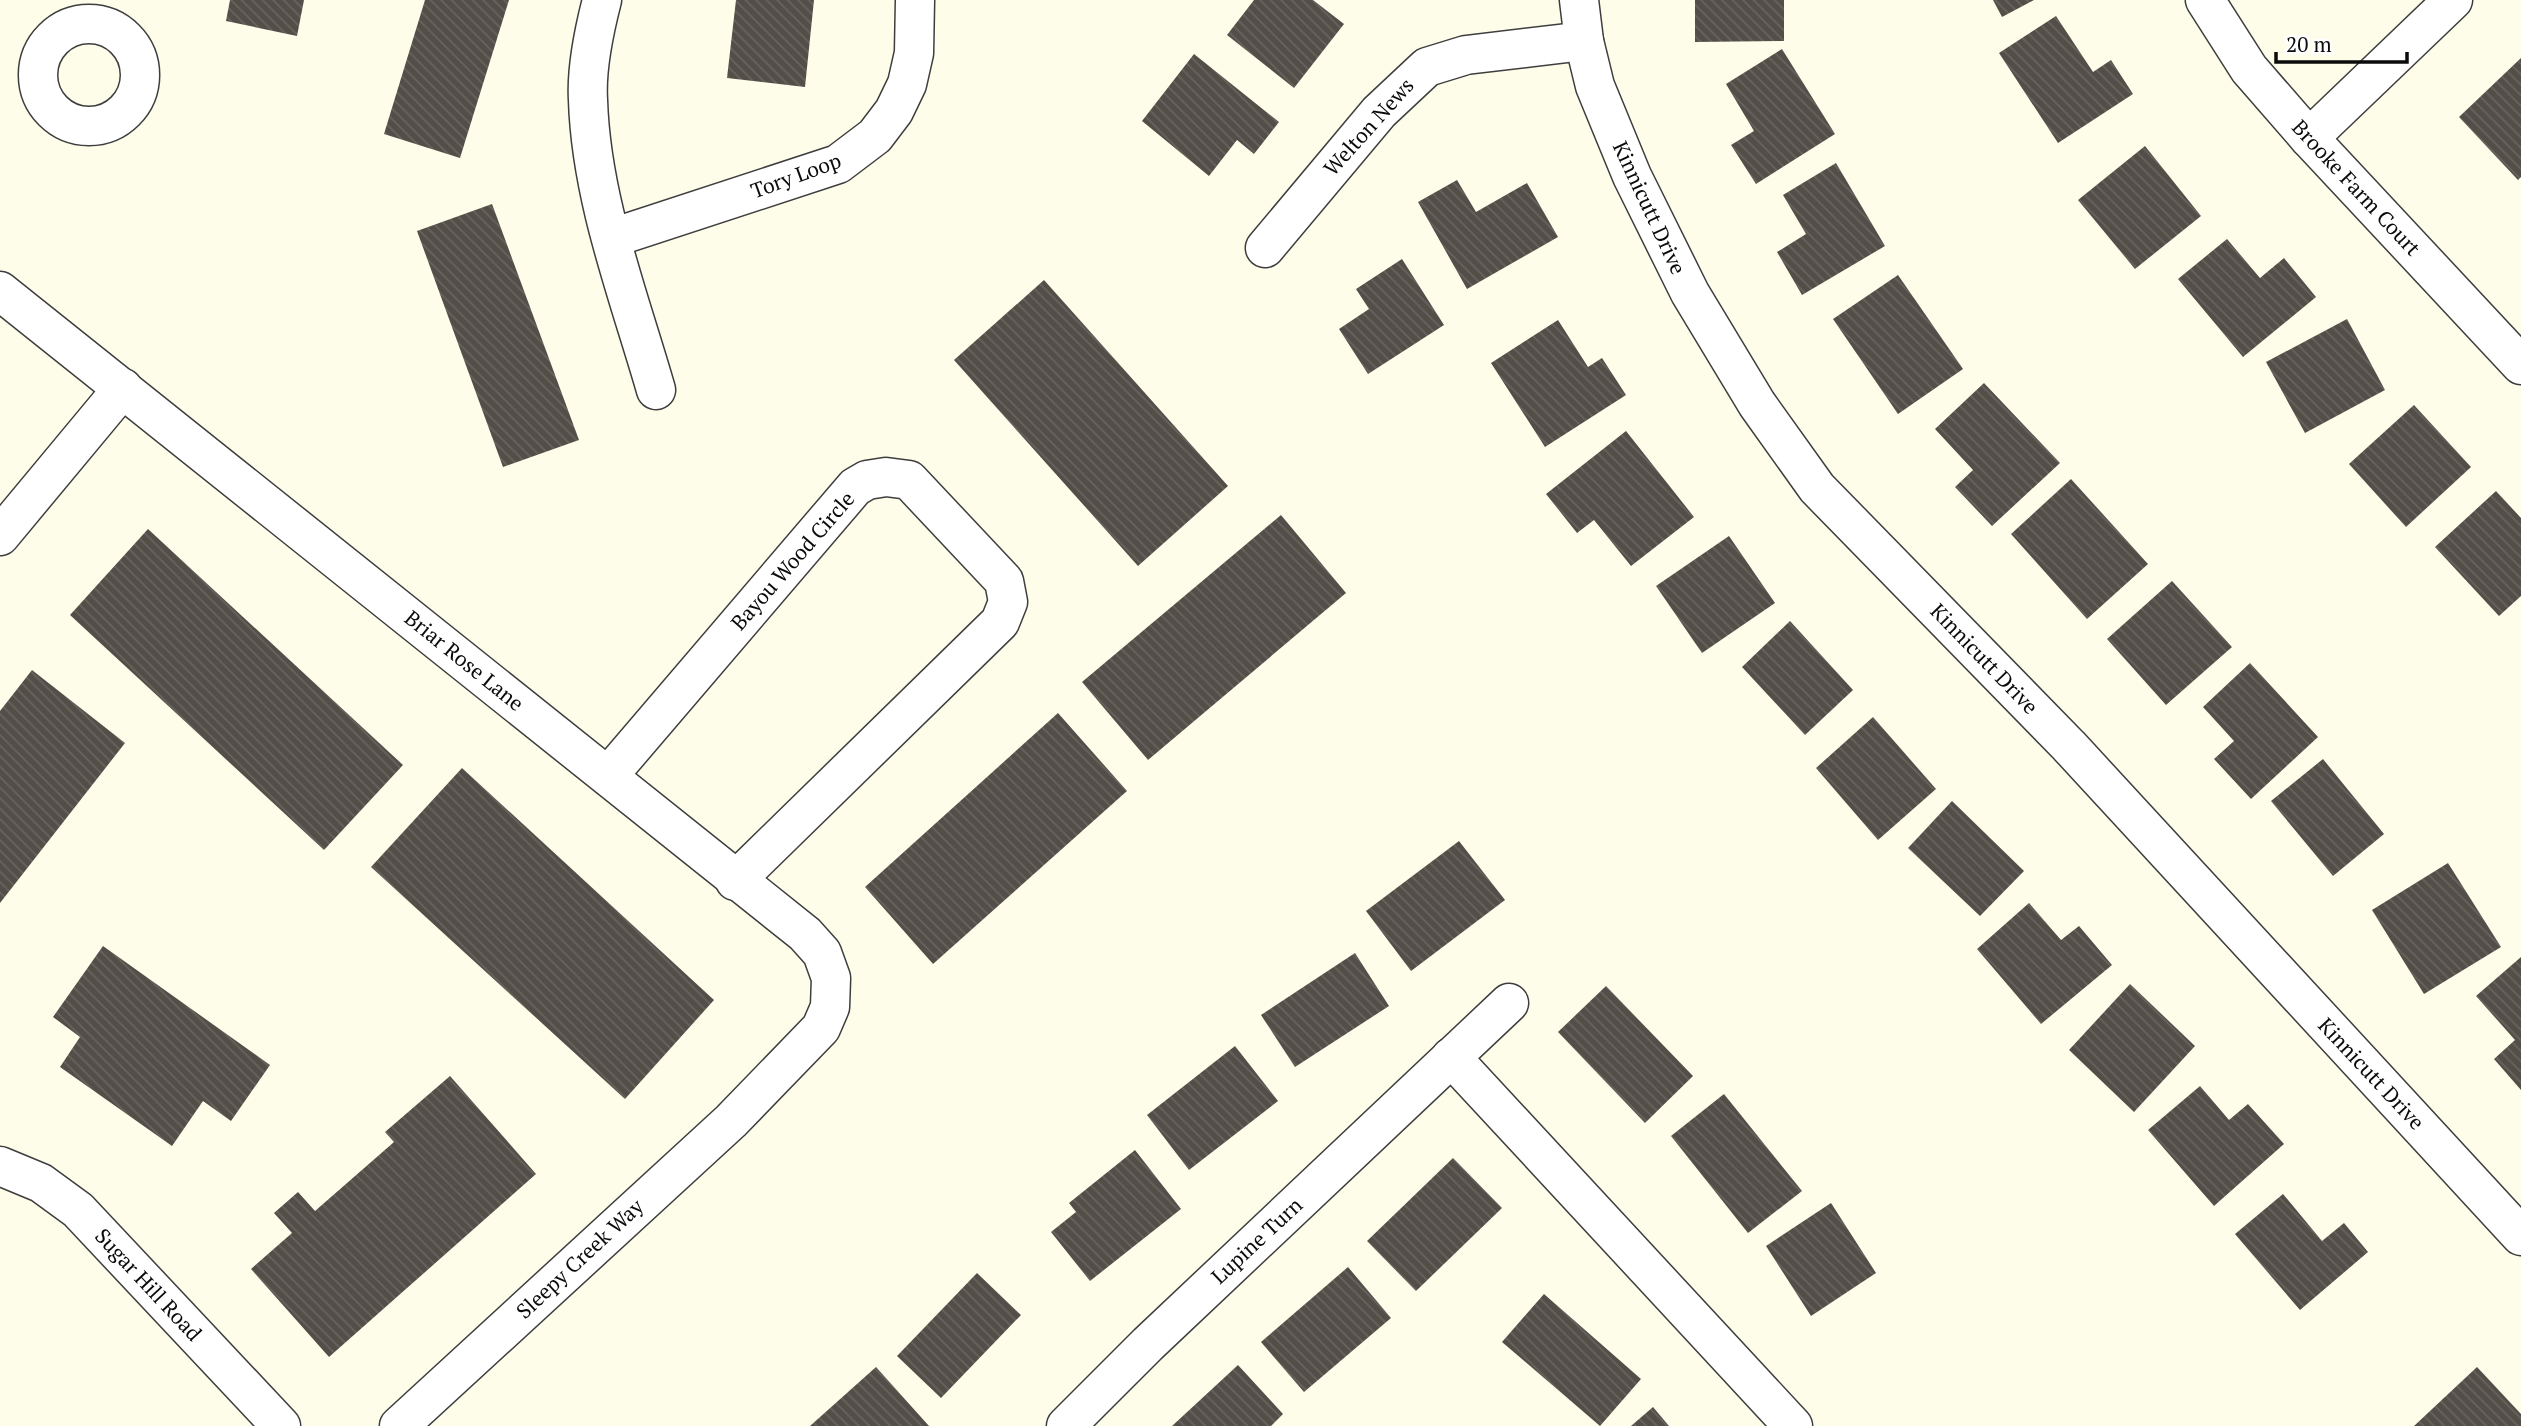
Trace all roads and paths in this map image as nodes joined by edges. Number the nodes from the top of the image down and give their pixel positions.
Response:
1 (602, 0) edge
2 (915, 0) edge
3 (1580, 0) edge
4 (2205, 0) edge
5 (2454, 0) edge
6 (1584, 41) junction
7 (2309, 138) junction
8 (612, 238) junction
9 (1265, 248) dead end
10 (0, 290) edge
11 (2521, 365) edge
12 (123, 388) junction
13 (656, 390) dead end
14 (0, 536) edge
15 (608, 776) junction
16 (735, 881) junction
17 (1508, 1003) dead end
18 (1451, 1057) junction
19 (760, 1091) joint
20 (0, 1166) edge
21 (2521, 1236) edge
22 (281, 1426) edge
23 (399, 1426) edge
24 (1066, 1426) edge
25 (1793, 1426) edge

1 - 8 street
2 - 8 street, Tory Loop
3 - 6 street, Kinnicutt Drive
4 - 7 street, Brooke Farm Court
5 - 7 street
6 - 9 street, Welton News
6 - 21 street, Kinnicutt Drive
7 - 11 street, Brooke Farm Court
8 - 13 street
10 - 12 street
12 - 14 street
12 - 15 street, Briar Rose Lane
15 - 16 street, Briar Rose Lane
15 - 16 street, Bayou Wood Circle
16 - 19 street, Briar Rose Lane
17 - 18 street, Lupine Turn
18 - 24 street, Lupine Turn
18 - 25 street
19 - 23 street, Sleepy Creek Way
20 - 22 street, Sugar Hill Road

